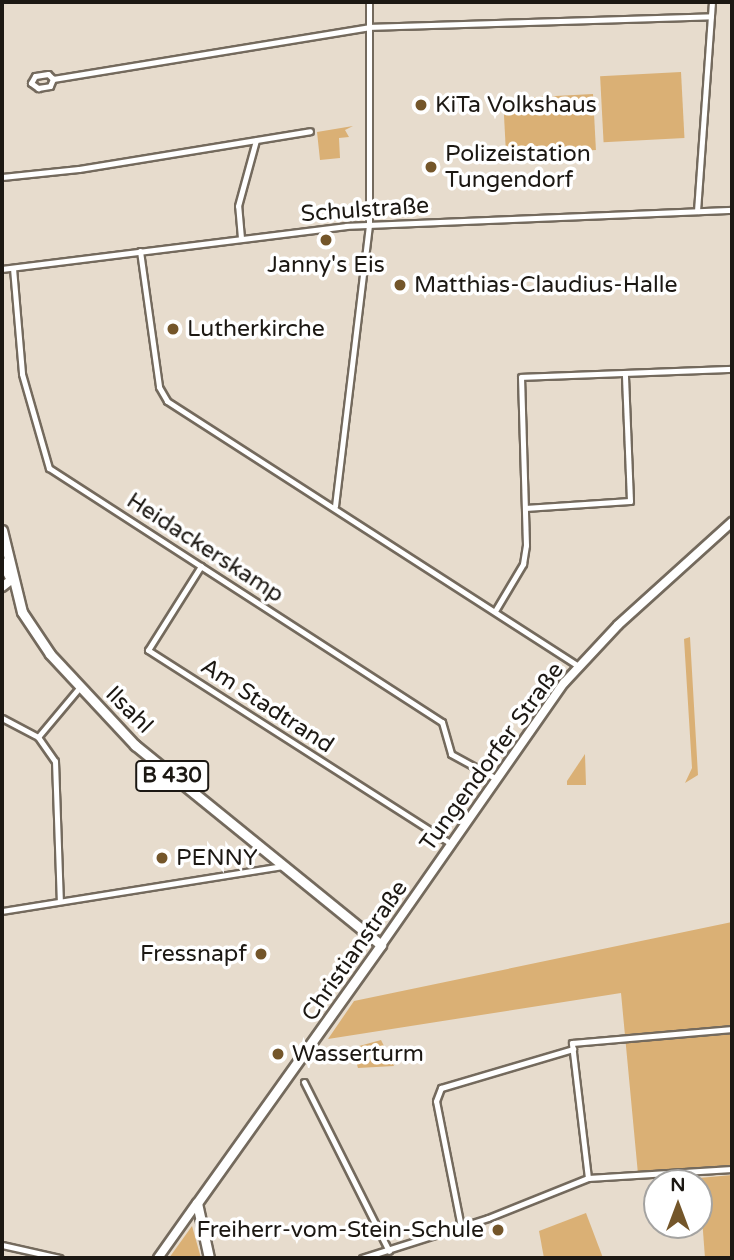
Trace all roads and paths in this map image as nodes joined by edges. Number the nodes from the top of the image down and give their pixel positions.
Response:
1 (369, 2) edge
2 (712, 2) edge
3 (711, 16) junction
4 (369, 27) junction
5 (53, 79) dead end
6 (310, 131) dead end
7 (256, 140) junction
8 (2, 177) edge
9 (732, 210) edge
10 (697, 211) junction
11 (369, 225) junction
12 (242, 238) junction
13 (140, 251) junction
14 (13, 268) junction
15 (2, 269) edge
16 (732, 369) edge
17 (625, 374) junction
18 (335, 506) junction
19 (525, 508) junction
20 (732, 522) edge
21 (2, 530) edge
22 (2, 562) edge
23 (201, 566) junction
24 (7, 580) edge
25 (2, 587) edge
26 (495, 611) junction
27 (579, 667) junction
28 (80, 687) junction
29 (2, 718) edge
30 (38, 737) junction
31 (495, 778) junction
32 (451, 844) junction
33 (283, 866) junction
34 (435, 869) joint
35 (60, 901) junction
36 (2, 911) edge
37 (382, 945) junction
38 (732, 1029) edge
39 (573, 1046) junction
40 (304, 1082) dead end
41 (732, 1169) edge
42 (588, 1178) junction
43 (197, 1203) junction
44 (461, 1227) junction
45 (2, 1245) edge
46 (389, 1251) junction
47 (60, 1258) edge
48 (158, 1258) edge
49 (209, 1258) edge
50 (362, 1258) edge

1 - 4 street
2 - 3 street
3 - 4 street
3 - 10 street
4 - 5 street
4 - 11 street
6 - 7 street
7 - 8 street
7 - 12 street
9 - 10 street, Schulstraße
10 - 11 street, Schulstraße
11 - 12 street, Schulstraße
11 - 18 street
12 - 13 street, Schulstraße
13 - 14 street, Schulstraße
13 - 18 street
14 - 15 street, Schulstraße
14 - 23 street, Heidackerskamp
16 - 17 street
17 - 19 street
17 - 19 street
18 - 26 street
19 - 26 street
20 - 27 main road, Tungendorfer Straße
21 - 24 main road, B 430
22 - 24 main road, B 430
23 - 31 street, Heidackerskamp
23 - 32 street, Am Stadtrand
24 - 25 main road
24 - 28 main road, Ilsahl / B 430
26 - 27 street
27 - 31 main road, Tungendorfer Straße
28 - 30 street
28 - 33 main road, Ilsahl / B 430
29 - 30 street
30 - 35 street
31 - 32 main road, Tungendorfer Straße
32 - 34 main road, Tungendorfer Straße
33 - 35 street
33 - 37 main road, Ilsahl / B 430
34 - 37 main road, Christianstraße
35 - 36 street
37 - 43 main road, Christianstraße
38 - 39 street
39 - 42 street
39 - 44 street
40 - 46 street
41 - 42 street
42 - 44 street
43 - 48 main road, Christianstraße
43 - 49 main road
44 - 46 street
45 - 47 street
46 - 50 street

